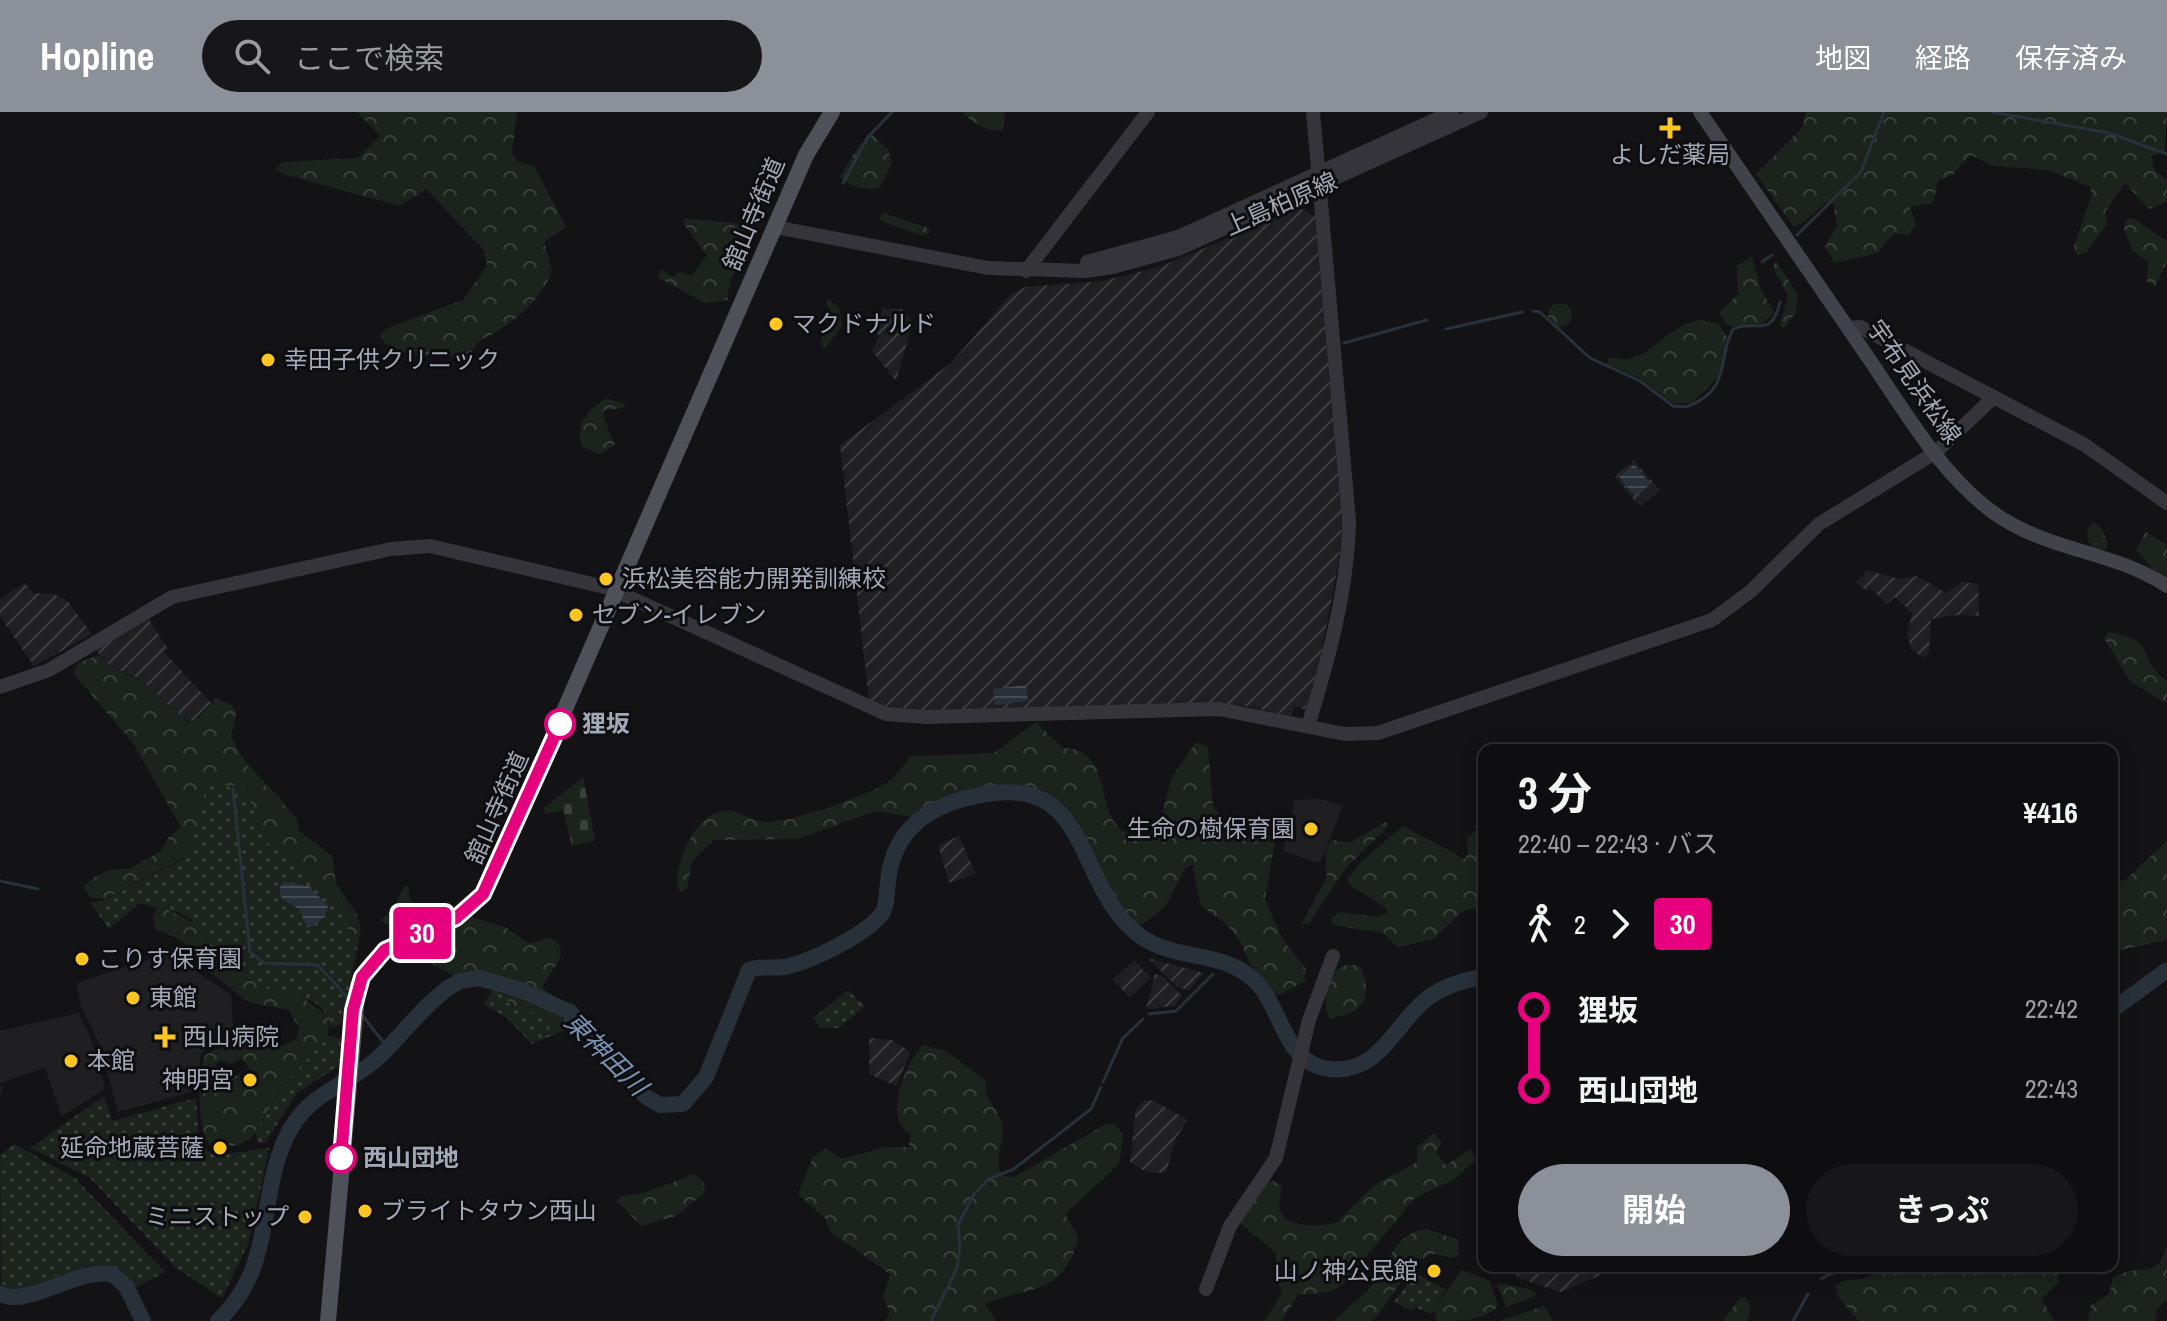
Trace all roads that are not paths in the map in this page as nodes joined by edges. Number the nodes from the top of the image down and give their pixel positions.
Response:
1 (832, 112) edge
2 (1148, 112) edge
3 (1313, 112) edge
4 (1452, 112) edge
5 (1481, 112) edge
6 (1700, 112) edge
7 (1320, 180) junction
8 (775, 227) junction
9 (1026, 271) junction
10 (1848, 328) junction
11 (1994, 397) junction
12 (1936, 452) junction
13 (2167, 503) edge
14 (2167, 586) edge
15 (618, 592) junction
16 (0, 687) edge
17 (1308, 726) junction
18 (1333, 956) dead end
19 (1206, 1289) dead end
20 (328, 1321) edge

1 - 8 main road, 舘山寺街道
2 - 9 street
3 - 7 street
4 - 7 street, 上島柏原線
5 - 7 street, 上島柏原線
6 - 10 main road, 宇布見浜松線
7 - 9 street, 上島柏原線
7 - 17 street
8 - 9 street, 上島柏原線
8 - 15 main road, 舘山寺街道
10 - 11 street
10 - 12 main road, 宇布見浜松線
11 - 12 street
11 - 13 street
12 - 14 main road, 宇布見浜松線
12 - 17 street
15 - 16 street
15 - 17 street
15 - 20 main road, 舘山寺街道
18 - 19 street

